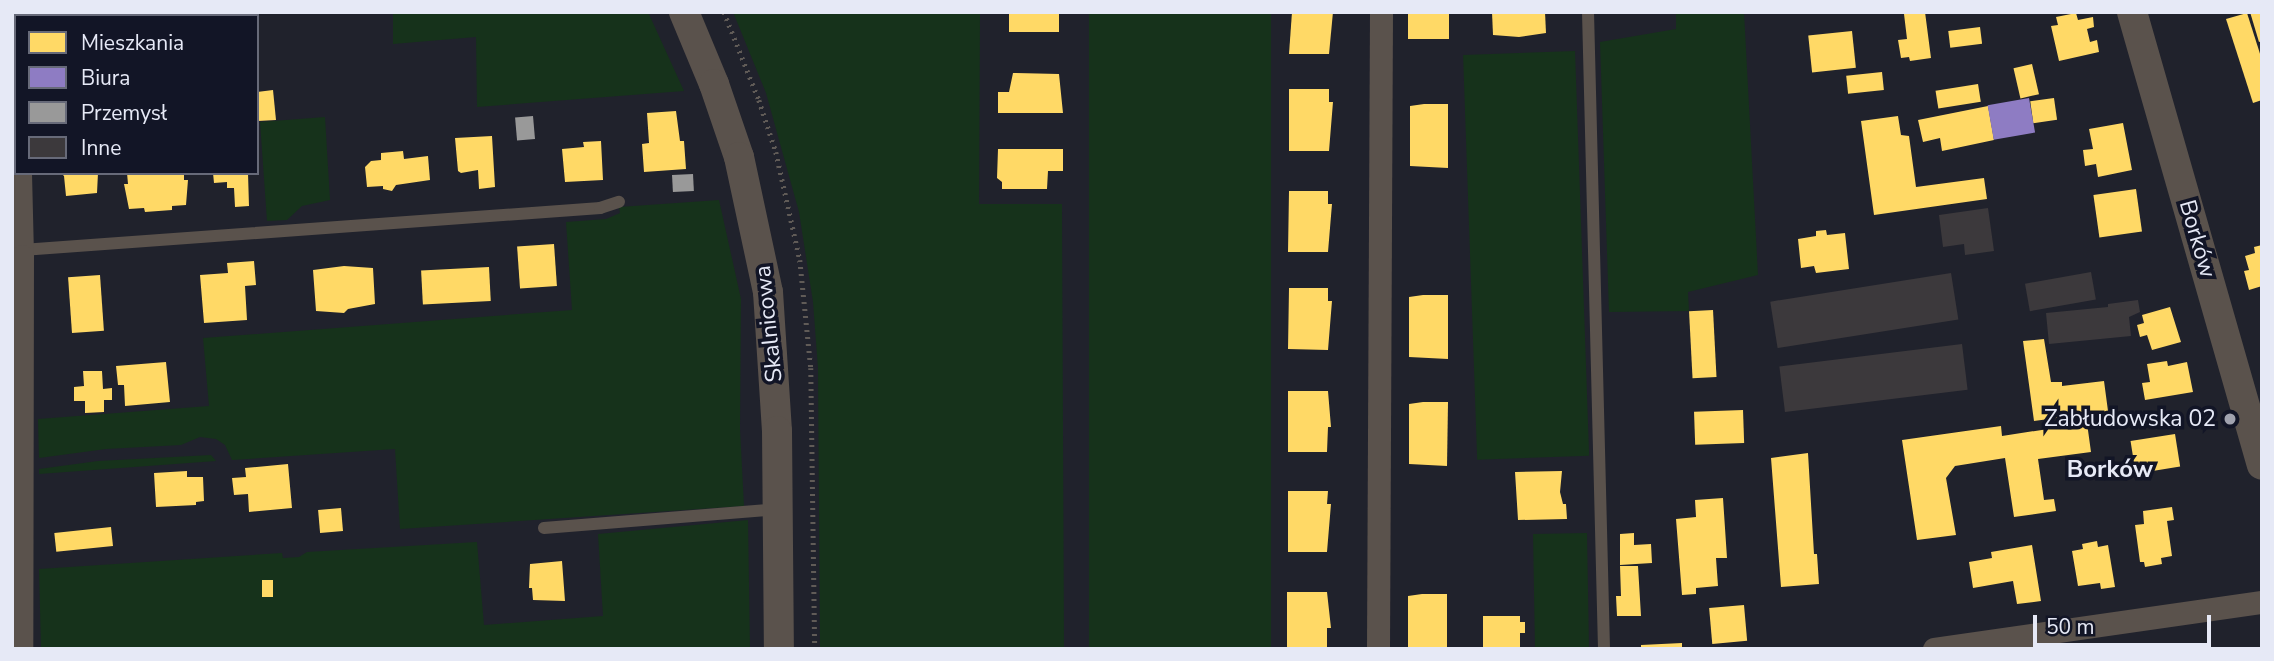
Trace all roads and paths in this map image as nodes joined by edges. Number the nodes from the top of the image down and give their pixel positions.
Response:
1 (684, 12) edge
2 (1381, 12) edge
3 (1588, 12) edge
4 (2132, 12) edge
5 (20, 175) edge
6 (619, 202) dead end
7 (22, 250) junction
8 (2262, 465) edge
9 (778, 509) junction
10 (544, 527) dead end
11 (2262, 602) edge
12 (18, 635) edge
13 (779, 649) edge
14 (1378, 649) edge
15 (1604, 649) edge
16 (1934, 649) edge

1 - 9 street, Skalnicowa
2 - 14 street
3 - 15 lane
4 - 8 street, Borków
5 - 7 street
6 - 7 lane
7 - 12 street
9 - 10 lane
9 - 13 street, Skalnicowa
11 - 16 street

